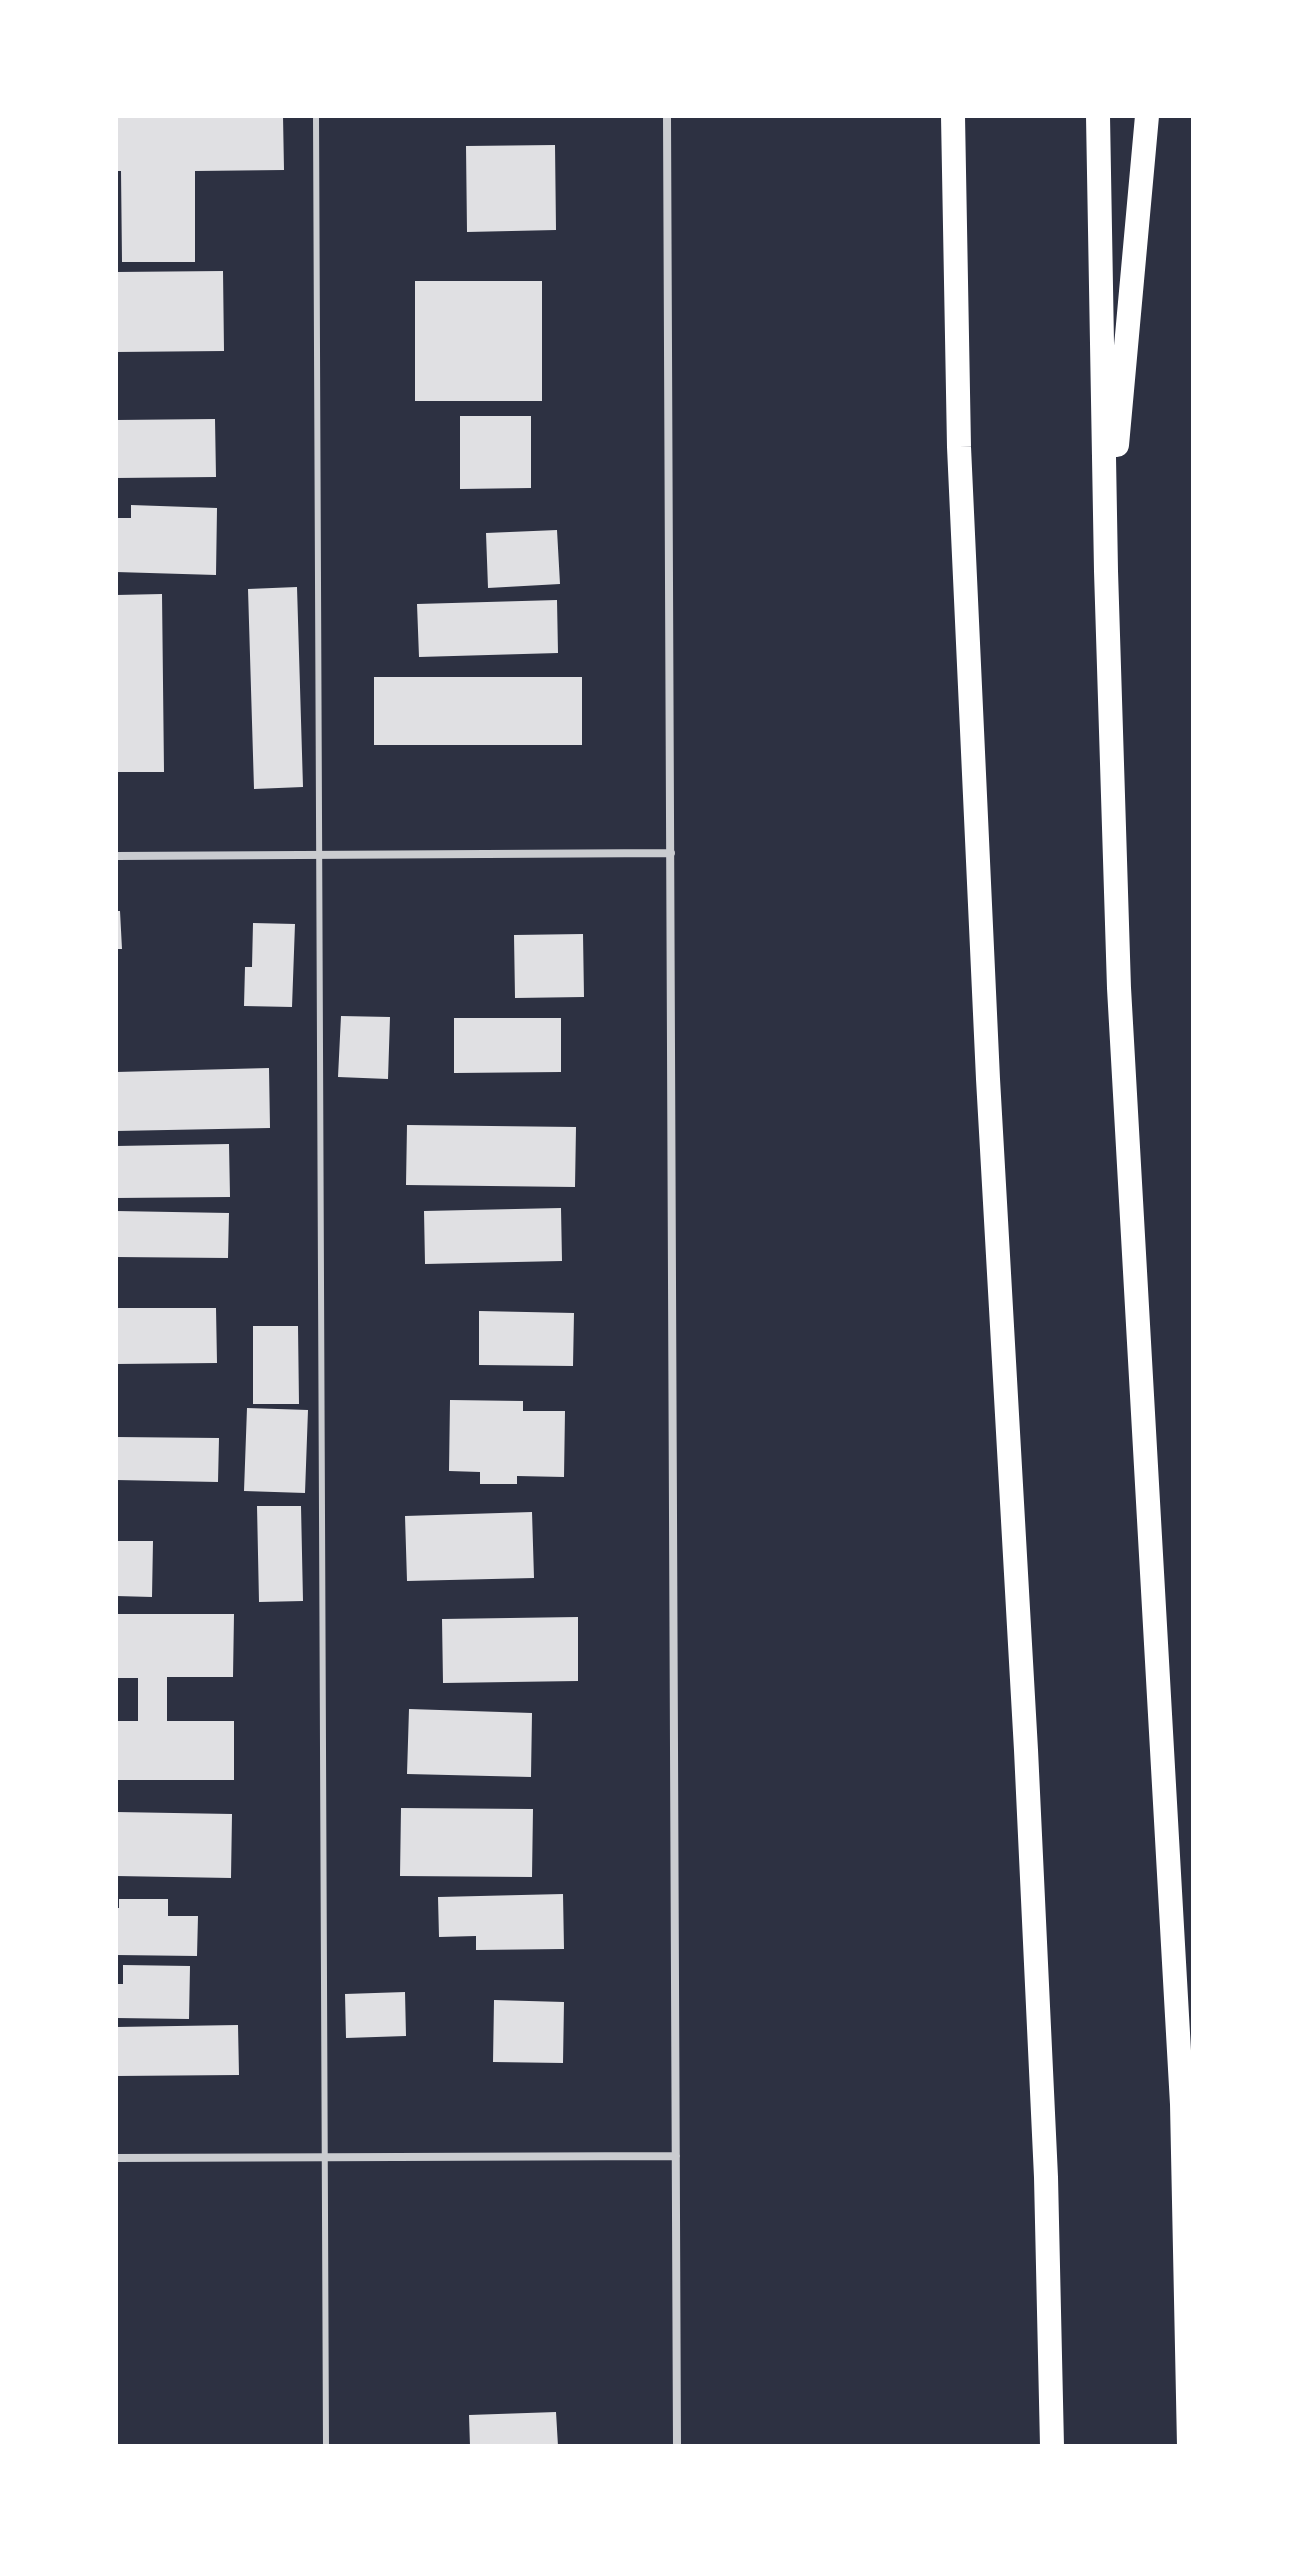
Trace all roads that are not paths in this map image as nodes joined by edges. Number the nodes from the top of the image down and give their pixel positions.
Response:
1 (316, 116) edge
2 (667, 116) edge
3 (953, 116) edge
4 (1098, 116) edge
5 (1147, 116) edge
6 (1106, 571) junction
7 (671, 853) junction
8 (317, 855) junction
9 (116, 856) edge
10 (676, 2156) junction
11 (326, 2157) junction
12 (116, 2158) edge
13 (326, 2446) edge
14 (677, 2446) edge
15 (1052, 2446) edge
16 (1189, 2446) edge

1 - 8 lane
2 - 7 street
3 - 15 highway
4 - 6 highway
5 - 6 highway
6 - 16 highway
7 - 8 street
7 - 10 street
8 - 9 street
8 - 11 lane
10 - 11 street
10 - 14 street
11 - 12 street
11 - 13 lane

